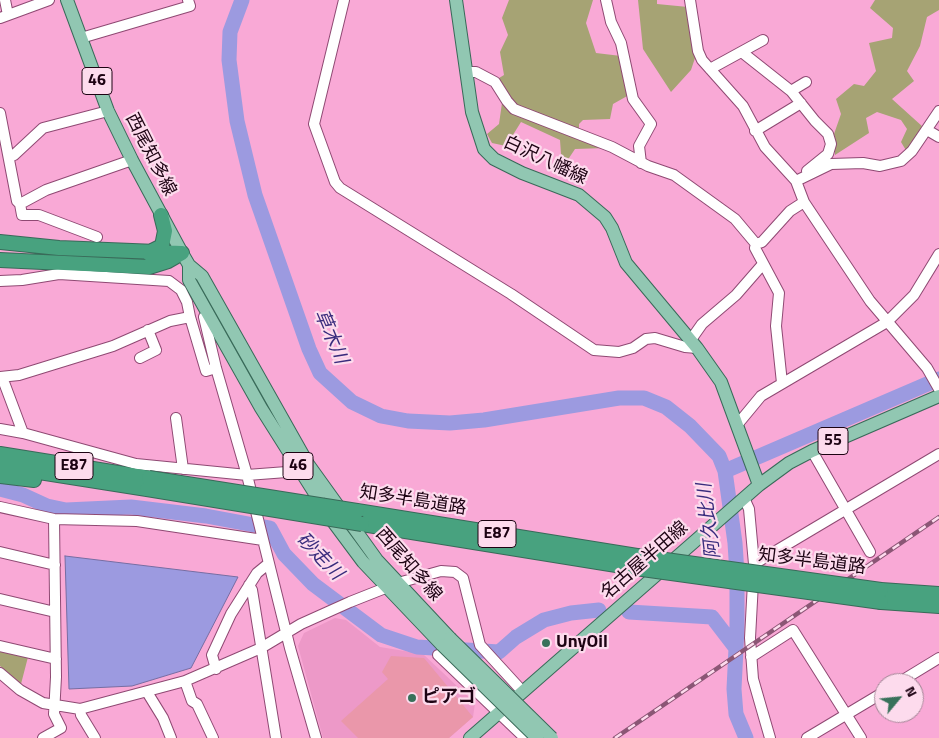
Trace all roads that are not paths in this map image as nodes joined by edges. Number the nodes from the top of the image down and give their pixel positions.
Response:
1 (5, 0) edge
2 (49, 0) edge
3 (67, 0) edge
4 (188, 0) edge
5 (344, 0) edge
6 (456, 0) edge
7 (606, 0) edge
8 (690, 0) edge
9 (4, 16) edge
10 (81, 38) junction
11 (763, 40) dead end
12 (743, 53) junction
13 (710, 69) junction
14 (467, 72) junction
15 (806, 82) dead end
16 (791, 91) junction
17 (801, 102) junction
18 (108, 111) junction
19 (939, 111) edge
20 (0, 113) edge
21 (927, 130) junction
22 (755, 131) junction
23 (939, 137) edge
24 (3, 143) edge
25 (9, 157) junction
26 (132, 160) junction
27 (641, 163) junction
28 (800, 179) junction
29 (804, 202) junction
30 (20, 204) junction
31 (161, 215) junction
32 (97, 237) dead end
33 (0, 242) edge
34 (756, 244) junction
35 (147, 253) junction
36 (939, 254) edge
37 (185, 259) junction
38 (0, 260) edge
39 (763, 264) junction
40 (0, 281) edge
41 (190, 317) junction
42 (204, 317) dead end
43 (887, 322) junction
44 (148, 330) junction
45 (694, 344) junction
46 (140, 358) dead end
47 (216, 368) junction
48 (1, 377) edge
49 (782, 383) junction
50 (937, 387) edge
51 (176, 418) dead end
52 (737, 425) junction
53 (0, 430) edge
54 (23, 432) junction
55 (0, 447) edge
56 (812, 451) junction
57 (0, 454) edge
58 (939, 454) edge
59 (48, 461) junction
60 (0, 466) edge
61 (184, 468) junction
62 (300, 470) junction
63 (247, 475) junction
64 (0, 476) edge
65 (110, 483) junction
66 (148, 483) junction
67 (759, 485) junction
68 (741, 500) junction
69 (0, 507) edge
70 (846, 510) junction
71 (54, 519) junction
72 (262, 536) junction
73 (0, 552) edge
74 (870, 552) dead end
75 (268, 564) junction
76 (754, 564) junction
77 (55, 565) junction
78 (249, 585) junction
79 (392, 586) junction
80 (939, 594) edge
81 (881, 596) junction
82 (0, 599) edge
83 (939, 606) edge
84 (55, 612) junction
85 (287, 632) junction
86 (0, 646) edge
87 (443, 646) junction
88 (261, 648) junction
89 (751, 657) junction
90 (939, 658) edge
91 (56, 659) junction
92 (216, 669) junction
93 (0, 673) edge
94 (914, 673) edge
95 (185, 681) junction
96 (147, 692) junction
97 (523, 692) junction
98 (874, 698) edge
99 (55, 706) junction
100 (80, 709) junction
101 (499, 713) junction
102 (846, 714) junction
103 (47, 737) edge
104 (95, 738) edge
105 (171, 738) edge
106 (213, 738) edge
107 (276, 738) edge
108 (316, 738) edge
109 (470, 738) edge
110 (524, 738) edge
111 (536, 738) edge
112 (552, 738) edge
113 (770, 738) edge
114 (807, 738) edge
115 (861, 738) edge

1 - 9 street
2 - 9 street
3 - 10 main road, 西尾知多線 / 46
4 - 10 street
5 - 45 street
6 - 14 main road, 白沢八幡線
7 - 27 street
8 - 13 street
10 - 18 main road, 西尾知多線 / 46
11 - 12 street
12 - 13 street
12 - 16 street
13 - 22 street
14 - 27 street
14 - 45 main road, 白沢八幡線
15 - 16 street
16 - 17 street
17 - 22 street
17 - 28 street
18 - 25 street
18 - 26 main road, 西尾知多線 / 46
19 - 21 street
20 - 24 street
21 - 23 street
21 - 28 street
22 - 28 street
24 - 25 street
25 - 30 street
26 - 30 street
26 - 31 main road, 西尾知多線 / 46
27 - 34 street
28 - 29 street
29 - 34 street
29 - 43 street
30 - 32 street
31 - 35 highway
31 - 37 main road, 西尾知多線 / 46
33 - 35 highway
34 - 39 street
35 - 37 highway
36 - 43 street
37 - 38 highway
37 - 62 main road, 西尾知多線 / 46
37 - 79 main road, 西尾知多線 / 46
39 - 45 street
39 - 49 street
40 - 41 street
41 - 44 street
41 - 47 street
42 - 47 street
43 - 49 street
43 - 50 street
44 - 46 street
44 - 48 street
45 - 52 main road, 白沢八幡線
47 - 63 street
48 - 54 street
49 - 52 street
50 - 56 main road, 名古屋半田線 / 55
51 - 61 street
52 - 67 main road, 白沢八幡線
53 - 54 street
54 - 61 street
55 - 59 highway
56 - 67 main road, 名古屋半田線 / 55
56 - 70 street
57 - 59 highway, 知多半島道路 / E87
58 - 70 street
59 - 66 highway, 知多半島道路 / E87
60 - 65 highway, 知多半島道路 / E87
61 - 63 street
62 - 63 street
62 - 79 main road, 西尾知多線 / 46
63 - 72 street
64 - 65 highway
65 - 66 highway, 知多半島道路 / E87
66 - 81 highway, 知多半島道路 / E87, bridge
67 - 68 main road, 名古屋半田線 / 55
68 - 76 street
68 - 97 main road, 名古屋半田線 / 55
69 - 71 street
70 - 74 street
70 - 76 street
71 - 72 street
71 - 77 street
72 - 75 street
73 - 77 street
75 - 78 street
75 - 85 street
76 - 89 street
77 - 84 street
78 - 88 street
78 - 92 street
79 - 85 street
79 - 87 main road, 西尾知多線 / 46
79 - 97 street
80 - 81 highway, 知多半島道路 / E87
81 - 83 highway, 知多半島道路 / E87
82 - 84 street
84 - 91 street
85 - 88 street
85 - 108 street
86 - 91 street
87 - 101 street
87 - 111 main road, 西尾知多線 / 46, bridge
87 - 112 main road, 西尾知多線 / 46, bridge
88 - 92 street
88 - 107 street
89 - 102 street
89 - 113 street
90 - 94 street
91 - 99 street
92 - 95 street
93 - 99 street
95 - 96 street
95 - 106 street
96 - 100 street
96 - 105 street
97 - 101 main road, 名古屋半田線 / 55
98 - 102 street
99 - 100 street
99 - 103 street
100 - 104 street
101 - 109 main road, 名古屋半田線 / 55
101 - 110 street
102 - 114 street
102 - 115 street

